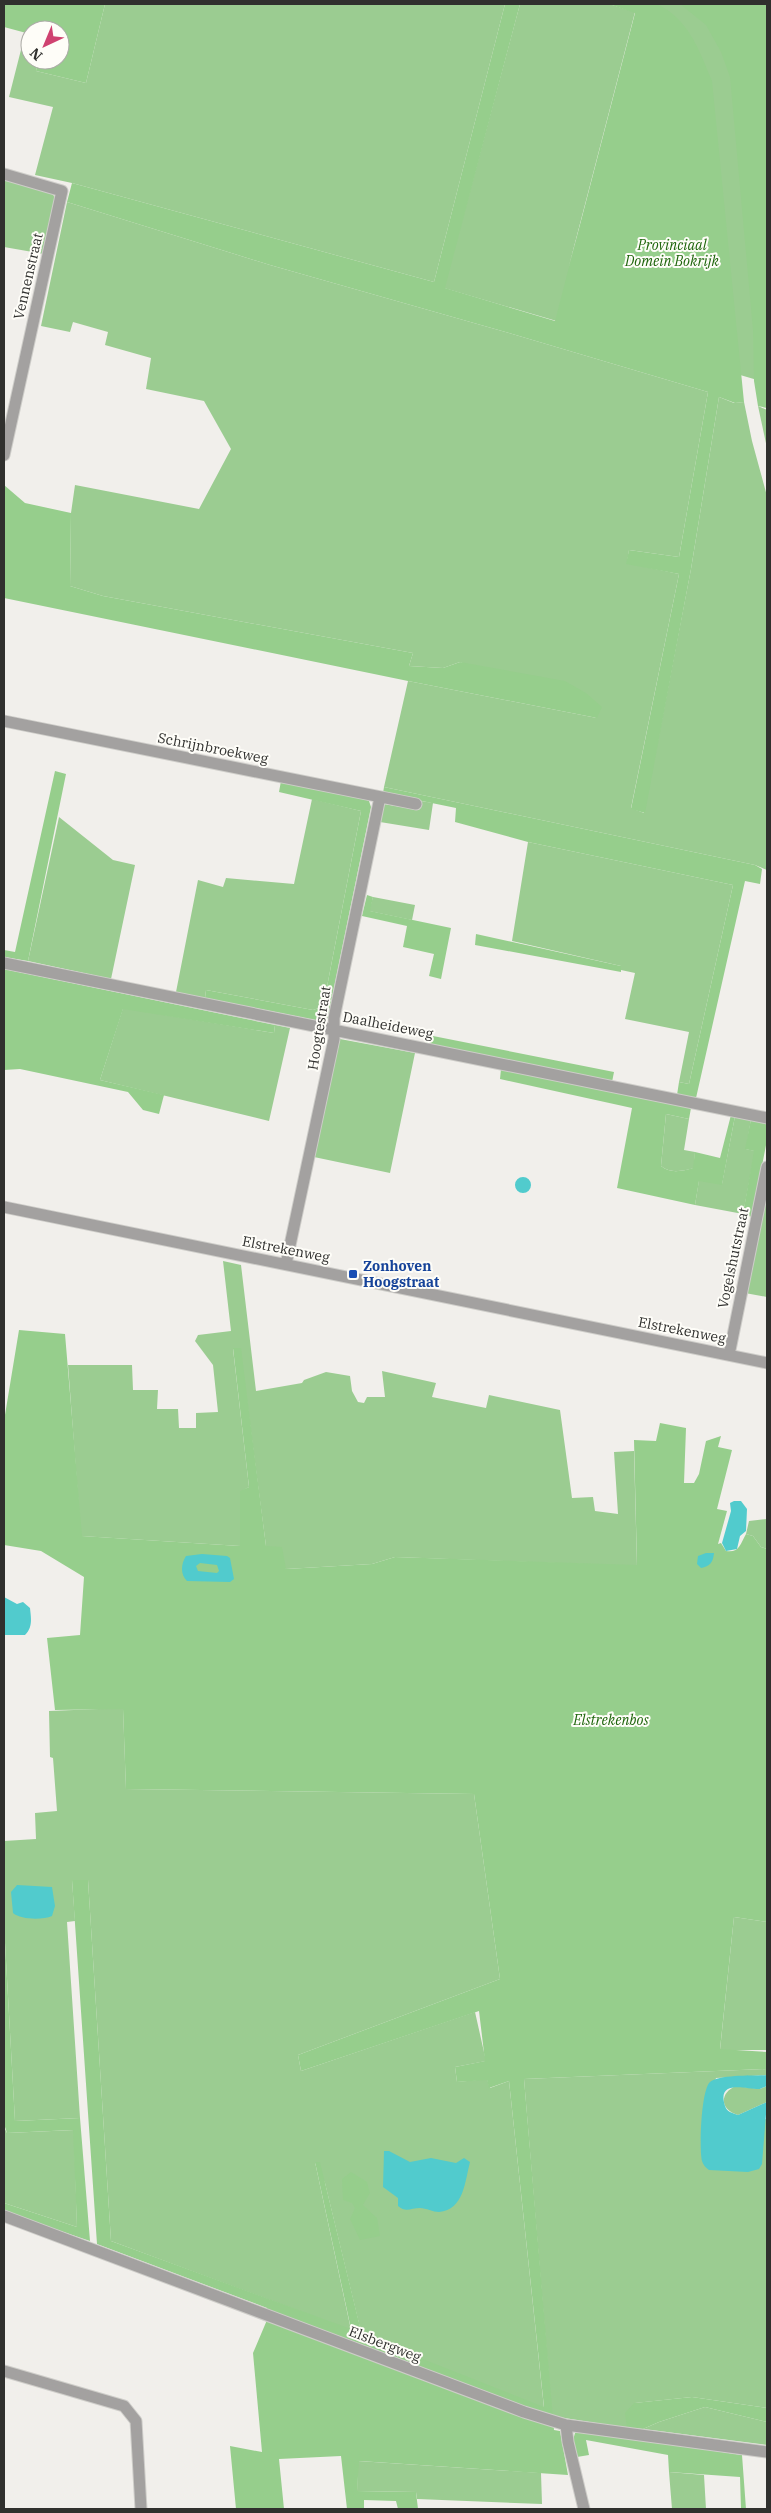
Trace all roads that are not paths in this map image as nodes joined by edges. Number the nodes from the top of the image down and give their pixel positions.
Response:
1 (4, 174) edge
2 (4, 454) edge
3 (4, 721) edge
4 (380, 796) junction
5 (416, 804) dead end
6 (4, 963) edge
7 (333, 1030) junction
8 (767, 1118) edge
9 (767, 1167) edge
10 (4, 1207) edge
11 (286, 1264) junction
12 (728, 1355) junction
13 (767, 1363) edge
14 (4, 2216) edge
15 (4, 2372) edge
16 (566, 2425) junction
17 (767, 2452) edge
18 (141, 2509) edge
19 (584, 2509) edge

1 - 2 street, Vennenstraat
3 - 4 street, Schrijnbroekweg
4 - 5 street, Schrijnbroekweg
4 - 7 street, Hoogtestraat
6 - 7 street, Daalheideweg
7 - 8 street, Daalheideweg
7 - 11 street, Hoogtestraat
9 - 12 street, Vogelshutstraat
10 - 11 street, Elstrekenweg
11 - 12 street, Elstrekenweg
12 - 13 street, Elstrekenweg
14 - 16 street, Elsbergweg
15 - 18 street
16 - 17 street, Elsbergweg
16 - 19 street

